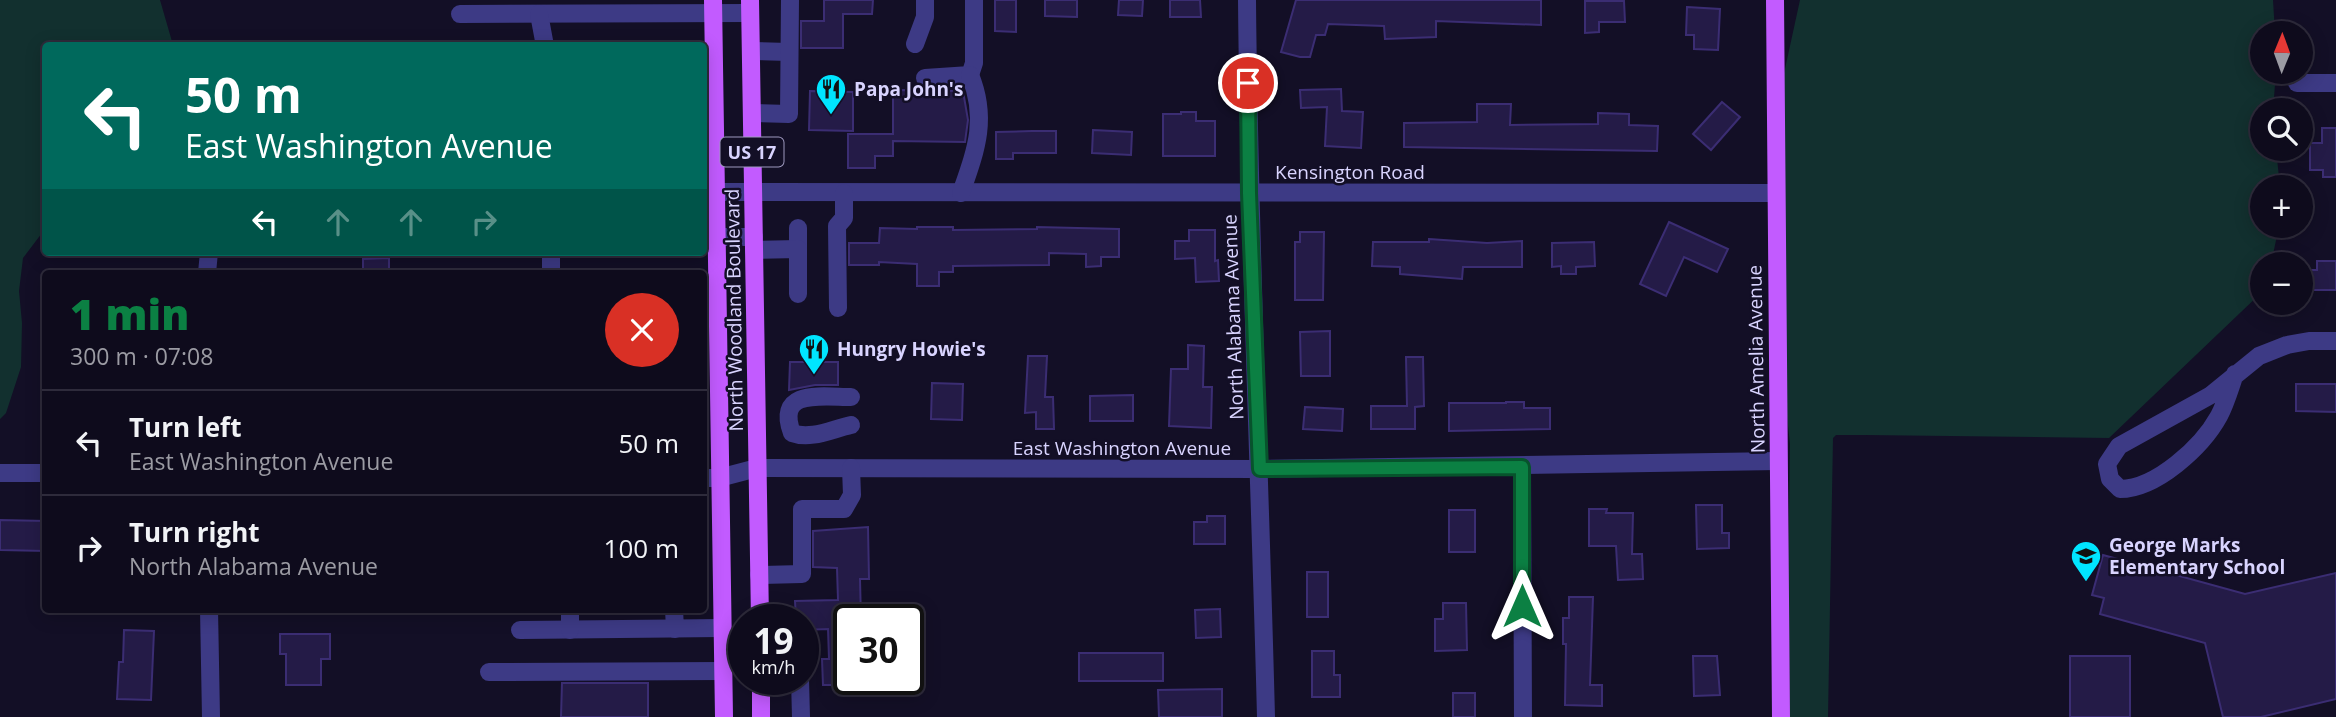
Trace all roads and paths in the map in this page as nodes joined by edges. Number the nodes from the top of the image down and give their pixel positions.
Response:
1 (790, 0) edge
2 (925, 0) edge
3 (974, 0) edge
4 (1247, 0) edge
5 (1774, 0) edge
6 (668, 6) edge
7 (713, 6) edge
8 (750, 6) edge
9 (616, 7) edge
10 (460, 14) dead end
11 (539, 14) junction
12 (544, 42) edge
13 (915, 44) dead end
14 (751, 51) junction
15 (789, 52) junction
16 (970, 75) junction
17 (925, 78) dead end
18 (2314, 83) edge
19 (2336, 83) edge
20 (709, 90) edge
21 (752, 114) junction
22 (709, 132) edge
23 (716, 192) junction
24 (753, 192) junction
25 (844, 192) junction
26 (961, 193) junction
27 (1249, 193) junction
28 (1775, 193) junction
29 (798, 228) dead end
30 (710, 238) edge
31 (754, 244) junction
32 (798, 249) junction
33 (710, 287) edge
34 (798, 294) dead end
35 (838, 308) dead end
36 (2336, 341) edge
37 (2235, 374) junction
38 (851, 397) dead end
39 (851, 425) dead end
40 (1778, 461) junction
41 (1522, 467) junction
42 (757, 468) junction
43 (851, 468) junction
44 (1260, 469) junction
45 (0, 473) edge
46 (42, 473) edge
47 (711, 478) edge
48 (759, 575) junction
49 (760, 604) edge
50 (209, 613) edge
51 (570, 613) edge
52 (674, 613) edge
53 (722, 628) junction
54 (675, 629) junction
55 (520, 630) dead end
56 (570, 630) junction
57 (723, 671) junction
58 (489, 672) dead end
59 (761, 695) edge
60 (800, 695) edge
61 (211, 717) edge
62 (724, 717) edge
63 (761, 717) edge
64 (801, 717) edge
65 (1266, 717) edge
66 (1523, 717) edge
67 (1781, 717) edge

1 - 15 street
2 - 13 street
3 - 16 street
4 - 27 street, North Alabama Avenue
5 - 28 main road, North Amelia Avenue
6 - 7 street
6 - 9 street
7 - 8 street
7 - 20 main road, North Woodland Boulevard / US 17
8 - 14 main road, North Woodland Boulevard / US 17
9 - 11 street
10 - 11 street
11 - 12 street
14 - 15 street
14 - 21 main road, North Woodland Boulevard / US 17
15 - 21 street
16 - 17 street
16 - 26 street
18 - 19 street
20 - 22 main road, North Woodland Boulevard / US 17
21 - 24 main road, North Woodland Boulevard / US 17
22 - 23 main road, North Woodland Boulevard / US 17
23 - 24 street, Kensington Road
23 - 30 main road, North Woodland Boulevard / US 17
24 - 25 street, Kensington Road
24 - 31 main road, North Woodland Boulevard / US 17
25 - 26 street, Kensington Road
25 - 35 street
26 - 27 street, Kensington Road
27 - 28 street, Kensington Road
27 - 44 street, North Alabama Avenue
28 - 40 main road, North Amelia Avenue
29 - 32 street
30 - 31 street
30 - 33 main road, North Woodland Boulevard / US 17
31 - 32 street
31 - 42 main road, North Woodland Boulevard / US 17
32 - 34 street
33 - 47 main road, North Woodland Boulevard / US 17
36 - 37 street
37 - 37 street
38 - 39 street
40 - 41 street, East Washington Avenue
40 - 67 main road, North Amelia Avenue
41 - 44 street, East Washington Avenue
41 - 66 street
42 - 43 street, East Washington Avenue
42 - 47 street, East Washington Avenue
42 - 48 main road, North Woodland Boulevard / US 17
43 - 44 street, East Washington Avenue
43 - 48 street
44 - 65 street, North Alabama Avenue
45 - 46 street
47 - 53 main road, North Woodland Boulevard / US 17
48 - 49 main road, North Woodland Boulevard / US 17
50 - 61 street
51 - 56 street
52 - 54 street
53 - 54 street
53 - 57 main road, North Woodland Boulevard / US 17
54 - 56 street
55 - 56 street
57 - 58 street
57 - 62 main road, North Woodland Boulevard / US 17
59 - 63 main road
60 - 64 street

